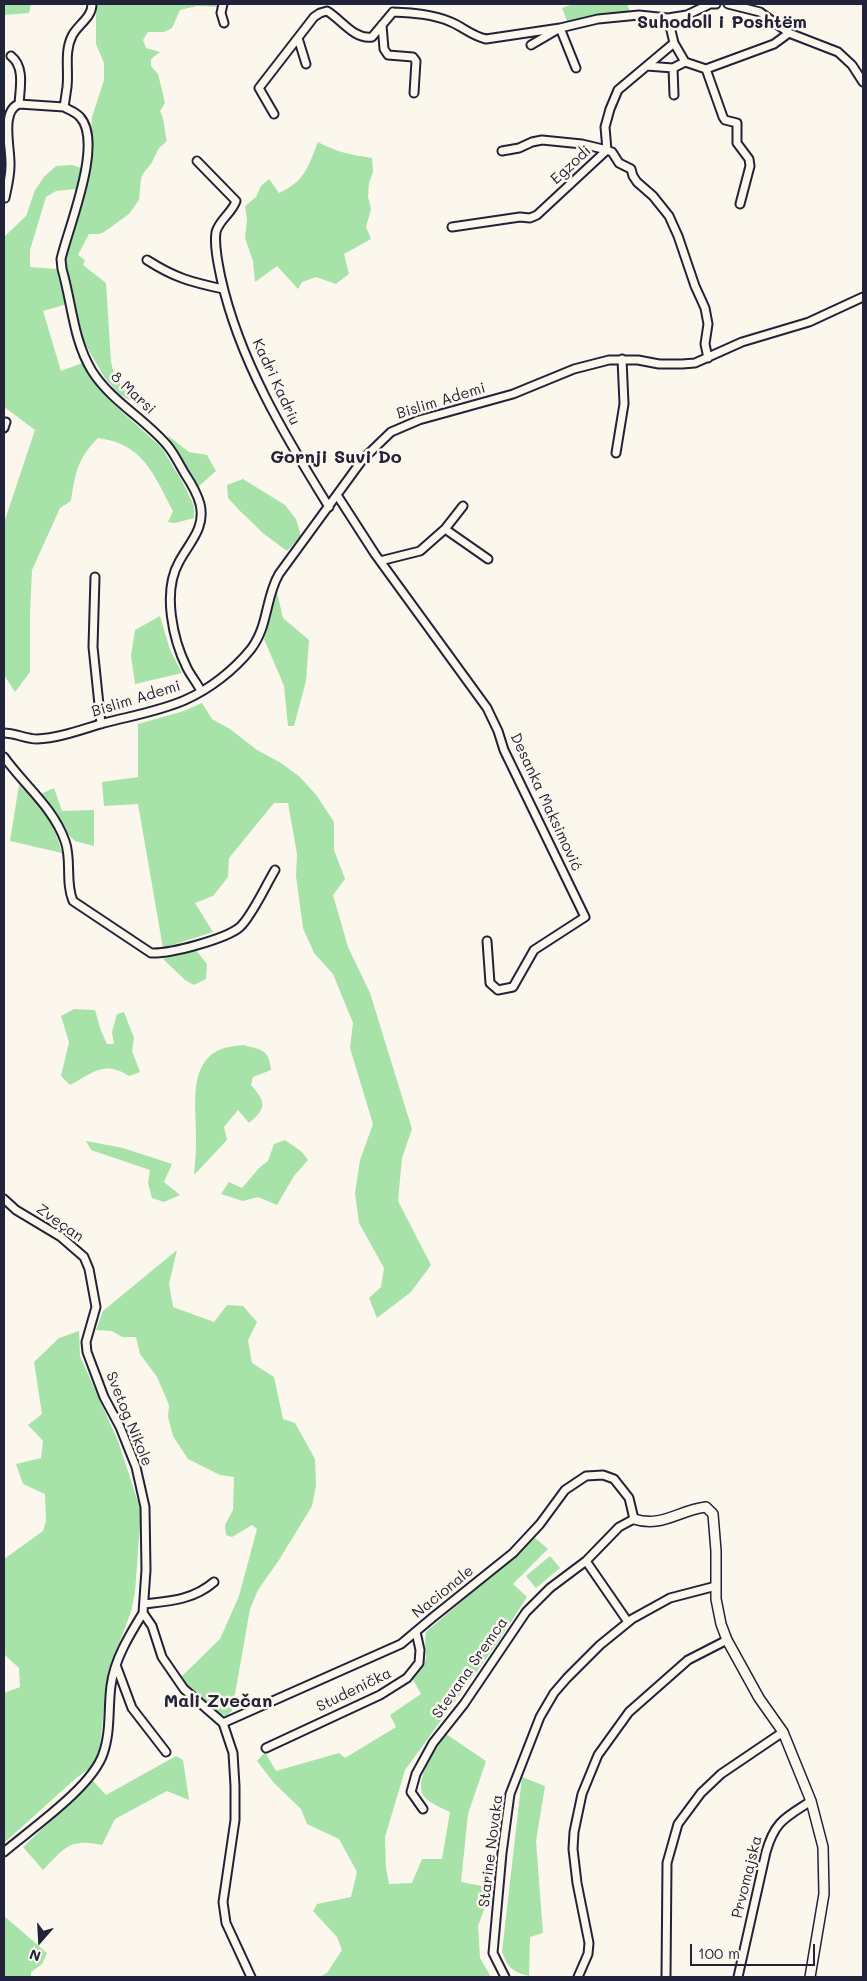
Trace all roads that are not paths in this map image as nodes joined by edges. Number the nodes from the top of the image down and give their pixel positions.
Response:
1 (92, 4) edge
2 (223, 4) edge
3 (390, 4) edge
4 (710, 4) edge
5 (716, 4) edge
6 (728, 4) edge
7 (394, 12) junction
8 (668, 18) junction
9 (224, 23) dead end
10 (382, 25) junction
11 (560, 28) junction
12 (789, 33) junction
13 (298, 38) junction
14 (674, 43) junction
15 (531, 45) dead end
16 (11, 56) dead end
17 (685, 62) junction
18 (306, 64) dead end
19 (647, 66) junction
20 (576, 68) dead end
21 (673, 68) junction
22 (706, 69) junction
23 (863, 82) edge
24 (414, 93) dead end
25 (674, 95) dead end
26 (19, 104) junction
27 (64, 107) junction
28 (274, 114) dead end
29 (607, 150) junction
30 (502, 151) dead end
31 (197, 161) dead end
32 (5, 198) edge
33 (740, 204) dead end
34 (452, 227) dead end
35 (147, 260) dead end
36 (223, 289) junction
37 (863, 297) edge
38 (708, 358) junction
39 (622, 360) junction
40 (616, 453) dead end
41 (337, 495) junction
42 (464, 506) dead end
43 (329, 507) junction
44 (445, 529) junction
45 (488, 559) dead end
46 (380, 560) junction
47 (95, 577) dead end
48 (202, 690) junction
49 (101, 724) junction
50 (4, 733) edge
51 (4, 757) edge
52 (275, 870) dead end
53 (488, 941) dead end
54 (4, 1199) edge
55 (96, 1307) joint
56 (634, 1519) junction
57 (586, 1561) junction
58 (214, 1582) dead end
59 (716, 1586) junction
60 (144, 1604) junction
61 (143, 1613) junction
62 (628, 1622) junction
63 (416, 1632) junction
64 (727, 1640) junction
65 (116, 1664) junction
66 (223, 1723) junction
67 (783, 1732) junction
68 (266, 1748) dead end
69 (166, 1752) dead end
70 (811, 1801) junction
71 (423, 1809) dead end
72 (4, 1852) edge
73 (251, 1977) edge
74 (505, 1977) edge
75 (578, 1977) edge
76 (666, 1977) edge
77 (738, 1977) edge
78 (810, 1977) edge

1 - 27 street
2 - 9 street
3 - 7 street
4 - 5 street
4 - 8 street
6 - 12 street
7 - 10 street
7 - 11 street
8 - 11 street
8 - 14 street
10 - 13 street
10 - 24 street
11 - 15 street
11 - 20 street
12 - 22 street
12 - 23 street
13 - 18 street
13 - 28 street
14 - 17 street
14 - 19 street
16 - 26 street
17 - 21 street
17 - 22 street
19 - 21 street
19 - 29 street
21 - 25 street
22 - 33 street
26 - 27 street
26 - 32 street
27 - 48 street, 8 Marsi
29 - 30 street, Egzodi
29 - 34 street, Egzodi
29 - 38 street
31 - 36 street, Kadri Kadriu
35 - 36 street
36 - 43 street, Kadri Kadriu
37 - 38 street, Bislim Ademi
38 - 39 street, Bislim Ademi
39 - 40 street
39 - 41 street, Bislim Ademi
41 - 43 street, Bislim Ademi
41 - 46 street, Desanka Maksimović
42 - 44 street
43 - 48 street, Bislim Ademi
44 - 45 street
44 - 46 street
46 - 53 street, Desanka Maksimović
47 - 49 street
48 - 49 street, Bislim Ademi
49 - 50 street, Bislim Ademi
51 - 52 street
54 - 55 street, Zveçan
55 - 60 street, Svetog Nikole
56 - 57 street, Stevana Sremca
56 - 59 street
56 - 63 street, Nacionale
57 - 62 street
57 - 71 street, Stevana Sremca
58 - 60 street
59 - 62 street, Starine Novaka
59 - 64 street
60 - 61 street, Svetog Nikole
61 - 65 street
61 - 66 street
62 - 74 street, Starine Novaka
63 - 66 street, Nacionale
63 - 68 street, Studenička
64 - 67 street
64 - 75 street
65 - 69 street
65 - 72 street
66 - 73 street
67 - 70 street
67 - 76 street
70 - 77 street, Prvomajska
70 - 78 street

